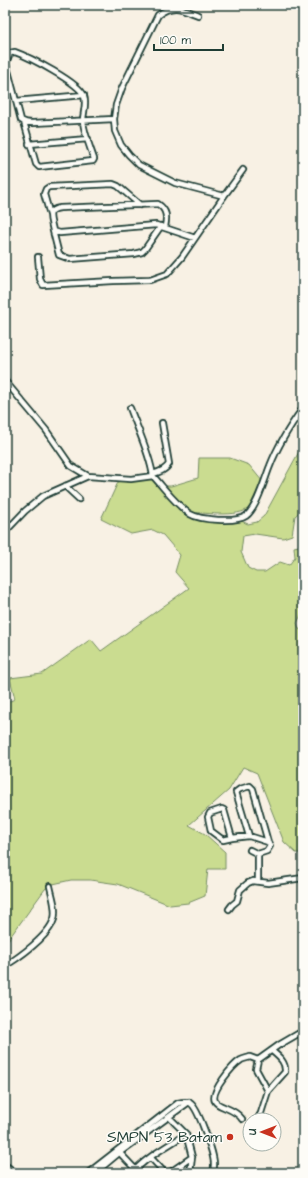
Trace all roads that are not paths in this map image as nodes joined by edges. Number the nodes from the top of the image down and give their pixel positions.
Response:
1 (198, 15) dead end
2 (84, 95) junction
3 (16, 101) junction
4 (114, 119) junction
5 (83, 120) junction
6 (24, 122) junction
7 (88, 139) junction
8 (30, 144) junction
9 (243, 170) dead end
10 (224, 196) junction
11 (140, 205) junction
12 (50, 215) junction
13 (163, 227) junction
14 (53, 231) junction
15 (195, 238) junction
16 (38, 256) dead end
17 (5, 381) edge
18 (130, 408) dead end
19 (303, 408) edge
20 (162, 423) dead end
21 (153, 475) junction
22 (88, 476) junction
23 (65, 486) junction
24 (79, 500) dead end
25 (5, 532) edge
26 (249, 836) junction
27 (232, 838) junction
28 (268, 842) junction
29 (250, 850) dead end
30 (258, 854) junction
31 (303, 878) edge
32 (258, 882) junction
33 (50, 886) dead end
34 (229, 910) dead end
35 (5, 966) edge
36 (303, 1031) edge
37 (272, 1051) junction
38 (258, 1060) junction
39 (268, 1092) junction
40 (189, 1102) junction
41 (261, 1112) edge
42 (169, 1116) junction
43 (242, 1119) dead end
44 (186, 1134) junction
45 (118, 1151) junction
46 (192, 1157) junction
47 (151, 1158) junction
48 (5, 1166) edge
49 (134, 1172) edge
50 (16, 1173) edge
51 (88, 1173) edge
52 (95, 1173) edge
53 (166, 1173) edge
54 (169, 1173) edge
55 (190, 1173) edge
56 (213, 1173) edge

1 - 4 street
2 - 3 street
2 - 3 street
2 - 5 street
3 - 6 street
4 - 5 street
4 - 10 street
5 - 6 street
5 - 7 street
6 - 8 street
7 - 8 street
7 - 8 street
9 - 10 street
10 - 15 street
11 - 12 street
11 - 12 street
11 - 13 street
12 - 14 street
13 - 14 street
13 - 14 street
13 - 15 street
15 - 16 street
17 - 22 street
18 - 21 street
19 - 21 street
20 - 21 street
21 - 22 street
22 - 23 street
23 - 24 street
23 - 25 street
26 - 27 street
26 - 28 street
26 - 28 street
27 - 27 street
28 - 30 street
29 - 30 street
30 - 32 street
31 - 32 street
32 - 34 street
33 - 35 street
36 - 37 street
37 - 38 street
37 - 39 street
38 - 39 street
38 - 43 street
39 - 41 street
40 - 42 street
40 - 45 street
40 - 56 street
42 - 44 street
42 - 45 street
44 - 46 street
44 - 47 street
45 - 49 street
45 - 51 street
45 - 52 street
46 - 54 street
46 - 55 street
47 - 49 street
47 - 53 street
48 - 50 street

